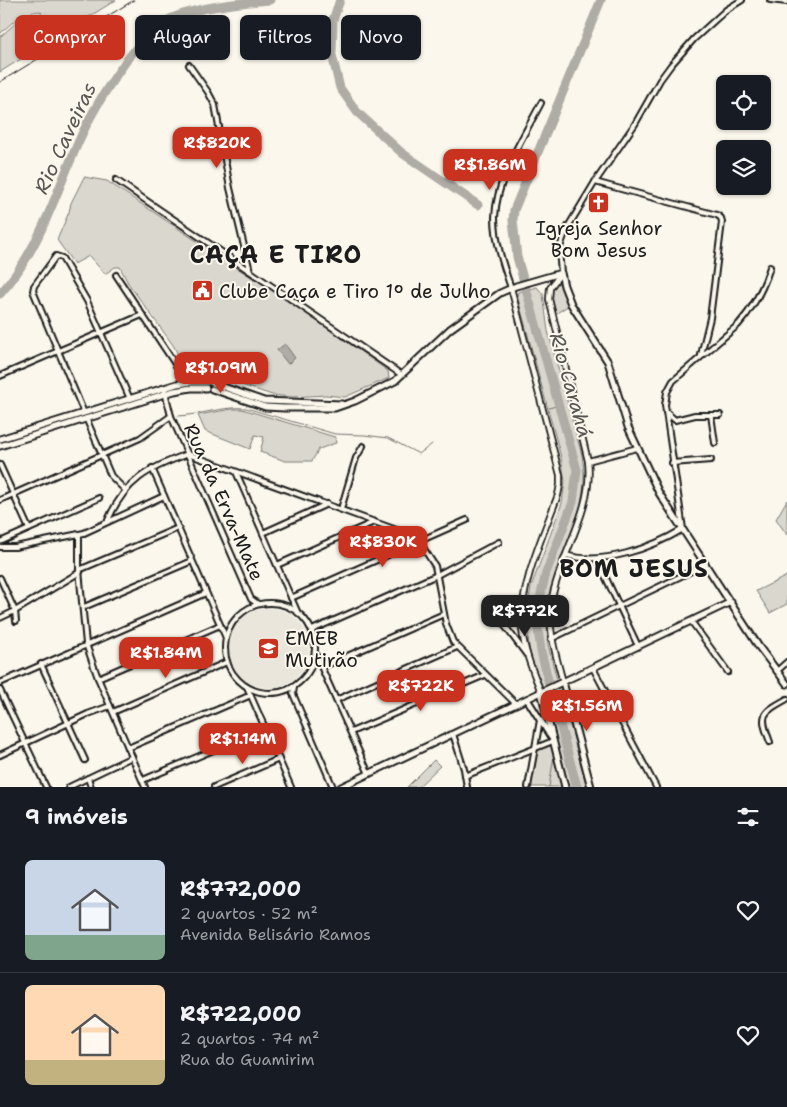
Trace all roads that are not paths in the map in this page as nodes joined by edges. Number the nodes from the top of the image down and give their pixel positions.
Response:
1 (742, 0) edge
2 (770, 0) edge
3 (787, 2) edge
4 (189, 65) dead end
5 (541, 103) dead end
6 (116, 180) dead end
7 (595, 182) junction
8 (770, 267) dead end
9 (250, 271) junction
10 (561, 273) junction
11 (116, 275) dead end
12 (514, 287) junction
13 (142, 315) junction
14 (102, 332) junction
15 (58, 351) junction
16 (701, 356) junction
17 (402, 375) junction
18 (0, 376) edge
19 (187, 382) junction
20 (209, 386) junction
21 (165, 391) junction
22 (130, 399) junction
23 (666, 412) junction
24 (711, 415) junction
25 (720, 415) dead end
26 (85, 416) junction
27 (171, 416) junction
28 (0, 440) edge
29 (714, 443) dead end
30 (0, 446) edge
31 (363, 446) dead end
32 (637, 448) junction
33 (102, 454) junction
34 (188, 454) junction
35 (711, 460) dead end
36 (588, 461) junction
37 (672, 463) junction
38 (0, 465) edge
39 (152, 468) junction
40 (235, 471) junction
41 (125, 490) junction
42 (13, 494) junction
43 (164, 496) junction
44 (99, 498) dead end
45 (0, 500) edge
46 (327, 504) junction
47 (341, 509) junction
48 (108, 520) junction
49 (467, 520) dead end
50 (374, 522) junction
51 (178, 528) junction
52 (29, 529) junction
53 (683, 529) junction
54 (263, 533) junction
55 (79, 534) junction
56 (0, 542) edge
57 (417, 542) junction
58 (499, 542) dead end
59 (0, 547) edge
60 (566, 556) junction
61 (597, 559) junction
62 (192, 561) junction
63 (706, 564) junction
64 (277, 565) junction
65 (80, 571) junction
66 (437, 575) junction
67 (0, 578) edge
68 (206, 593) junction
69 (251, 598) junction
70 (292, 598) junction
71 (731, 602) junction
72 (258, 604) junction
73 (619, 606) junction
74 (84, 607) junction
75 (250, 608) junction
76 (15, 611) junction
77 (297, 612) junction
78 (444, 614) junction
79 (0, 618) edge
80 (521, 620) junction
81 (16, 621) dead end
82 (691, 621) junction
83 (220, 625) junction
84 (312, 630) junction
85 (226, 638) junction
86 (551, 639) junction
87 (86, 644) junction
88 (638, 646) junction
89 (457, 647) junction
90 (316, 653) junction
91 (526, 654) junction
92 (227, 662) junction
93 (787, 662) edge
94 (41, 664) junction
95 (322, 667) junction
96 (592, 668) junction
97 (777, 671) junction
98 (728, 672) dead end
99 (485, 675) junction
100 (98, 678) junction
101 (563, 682) junction
102 (0, 683) edge
103 (787, 684) edge
104 (247, 687) junction
105 (294, 687) junction
106 (0, 690) edge
107 (287, 690) junction
108 (542, 691) junction
109 (293, 694) junction
110 (251, 695) junction
111 (527, 699) junction
112 (787, 699) edge
113 (336, 700) junction
114 (516, 704) junction
115 (110, 706) junction
116 (113, 712) junction
117 (540, 720) junction
118 (68, 723) junction
119 (265, 728) junction
120 (351, 732) junction
121 (453, 734) junction
122 (553, 741) junction
123 (770, 742) dead end
124 (25, 743) junction
125 (128, 748) junction
126 (535, 748) junction
127 (0, 755) edge
128 (132, 757) junction
129 (85, 760) dead end
130 (279, 760) junction
131 (369, 774) junction
132 (465, 776) junction
133 (88, 778) junction
134 (142, 780) junction
135 (465, 786) edge
136 (46, 787) edge
137 (69, 787) edge
138 (91, 787) edge
139 (145, 787) edge
140 (214, 787) edge
141 (292, 787) edge
142 (334, 787) edge
143 (341, 787) edge
144 (528, 787) edge
145 (565, 787) edge
146 (592, 787) edge
147 (656, 787) edge

1 - 7 street
2 - 3 street
4 - 9 street
5 - 12 street
6 - 9 street
7 - 10 street
7 - 16 street
8 - 16 street
9 - 17 street
10 - 12 main road
10 - 32 main road
10 - 36 street
11 - 13 street
12 - 17 main road
12 - 80 street
13 - 14 street
13 - 19 street
14 - 15 street
14 - 15 street
14 - 22 street
15 - 18 street
15 - 26 street
16 - 23 street
17 - 20 main road
19 - 20 main road
19 - 21 main road
20 - 21 main road
21 - 22 main road
21 - 26 main road
21 - 27 street, Rua da Erva-Mate
22 - 26 main road
23 - 24 street
23 - 37 street
24 - 25 street
24 - 29 street
26 - 28 main road
26 - 30 main road
26 - 33 street
27 - 33 street
27 - 34 street, Rua da Erva-Mate
31 - 47 street
32 - 36 street
32 - 53 main road
33 - 41 street
33 - 42 street
34 - 39 street
34 - 40 street
34 - 69 street, Rua da Erva-Mate
35 - 37 street
36 - 60 street
37 - 53 street
38 - 42 street
39 - 41 street
39 - 43 street
40 - 46 street
40 - 54 street
41 - 48 street
42 - 45 street
42 - 52 street
43 - 48 street
43 - 51 street
44 - 52 street
46 - 47 street
46 - 54 street
47 - 50 street
48 - 55 street
49 - 57 street
50 - 57 street
50 - 64 street
51 - 62 street
51 - 65 street
52 - 56 street
53 - 61 street
53 - 63 main road
54 - 64 street
55 - 59 street
55 - 65 street
57 - 66 street
57 - 70 street
58 - 66 street
60 - 61 street
60 - 86 street
61 - 73 street
62 - 68 street
62 - 74 street
63 - 71 main road
63 - 73 street
64 - 70 street
65 - 74 street
65 - 76 street
66 - 78 street
66 - 84 street
67 - 76 street
68 - 83 street
68 - 87 street
69 - 72 street, Rua da Erva-Mate
69 - 75 street, Rua da Erva-Mate
70 - 77 street
71 - 82 main road
71 - 97 main road
72 - 75 street
72 - 77 street
73 - 86 street
73 - 88 street
74 - 87 street
75 - 85 street
76 - 79 street
76 - 81 street
77 - 84 street
78 - 89 street
78 - 95 street
80 - 91 street
80 - 91 street
82 - 88 main road
82 - 98 street
83 - 85 street
83 - 100 street
84 - 90 street
85 - 92 street
86 - 101 street
87 - 94 street
87 - 100 street
88 - 96 main road
89 - 99 street
89 - 113 street
90 - 95 street
90 - 105 street
91 - 108 street
92 - 104 street
92 - 116 street
93 - 97 street
94 - 102 street
94 - 118 street
95 - 113 street
96 - 101 main road
96 - 147 street
97 - 103 main road
99 - 114 street
99 - 120 street
100 - 115 street
101 - 108 main road
101 - 146 main road
104 - 107 street
104 - 110 street
105 - 107 street
105 - 109 street
106 - 124 street
107 - 109 street
108 - 111 main road
108 - 122 main road
109 - 142 street
110 - 119 street
110 - 125 street
111 - 114 main road
111 - 117 main road
112 - 123 street
113 - 120 street
114 - 121 main road
115 - 116 street
115 - 118 street
116 - 125 street
117 - 122 main road
117 - 126 street
118 - 124 street
118 - 129 street
119 - 130 street
119 - 134 street
120 - 131 street
121 - 131 main road
121 - 132 street
122 - 126 street
122 - 145 main road
124 - 127 street
124 - 136 street
125 - 128 street
126 - 132 street
126 - 144 street
128 - 133 street
128 - 134 street
130 - 140 street
130 - 141 street
131 - 143 main road
132 - 135 street
133 - 137 street
133 - 138 street
134 - 139 street

